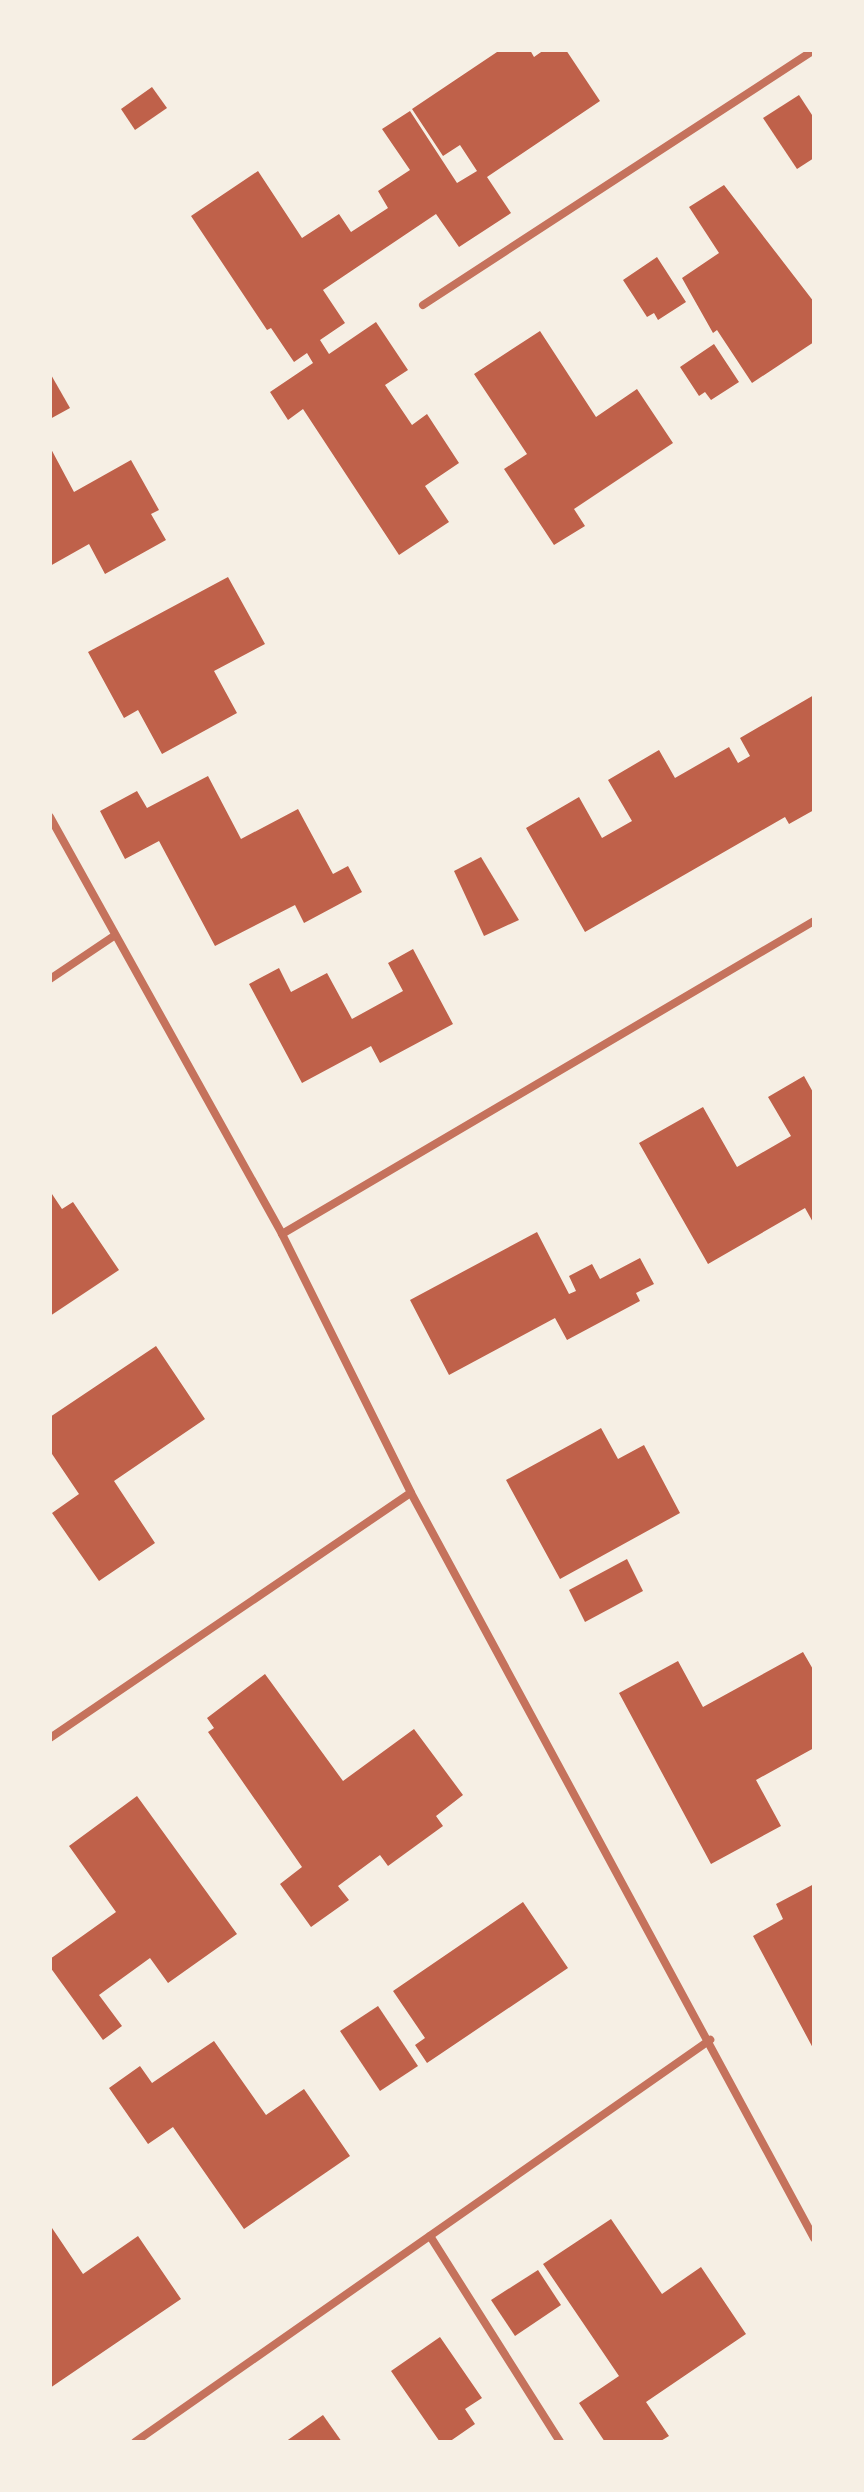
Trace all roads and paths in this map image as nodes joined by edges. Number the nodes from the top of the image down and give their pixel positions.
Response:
1 (814, 50) edge
2 (423, 305) dead end
3 (50, 817) edge
4 (814, 921) edge
5 (114, 936) junction
6 (50, 979) edge
7 (282, 1234) junction
8 (411, 1493) junction
9 (50, 1738) edge
10 (710, 2040) junction
11 (430, 2236) junction
12 (814, 2238) edge
13 (135, 2442) edge
14 (560, 2442) edge

1 - 2 street
3 - 5 street
4 - 7 street
5 - 6 street
5 - 7 street
7 - 8 street
8 - 9 street
8 - 10 street
10 - 11 street
10 - 12 street
11 - 13 street
11 - 14 street

